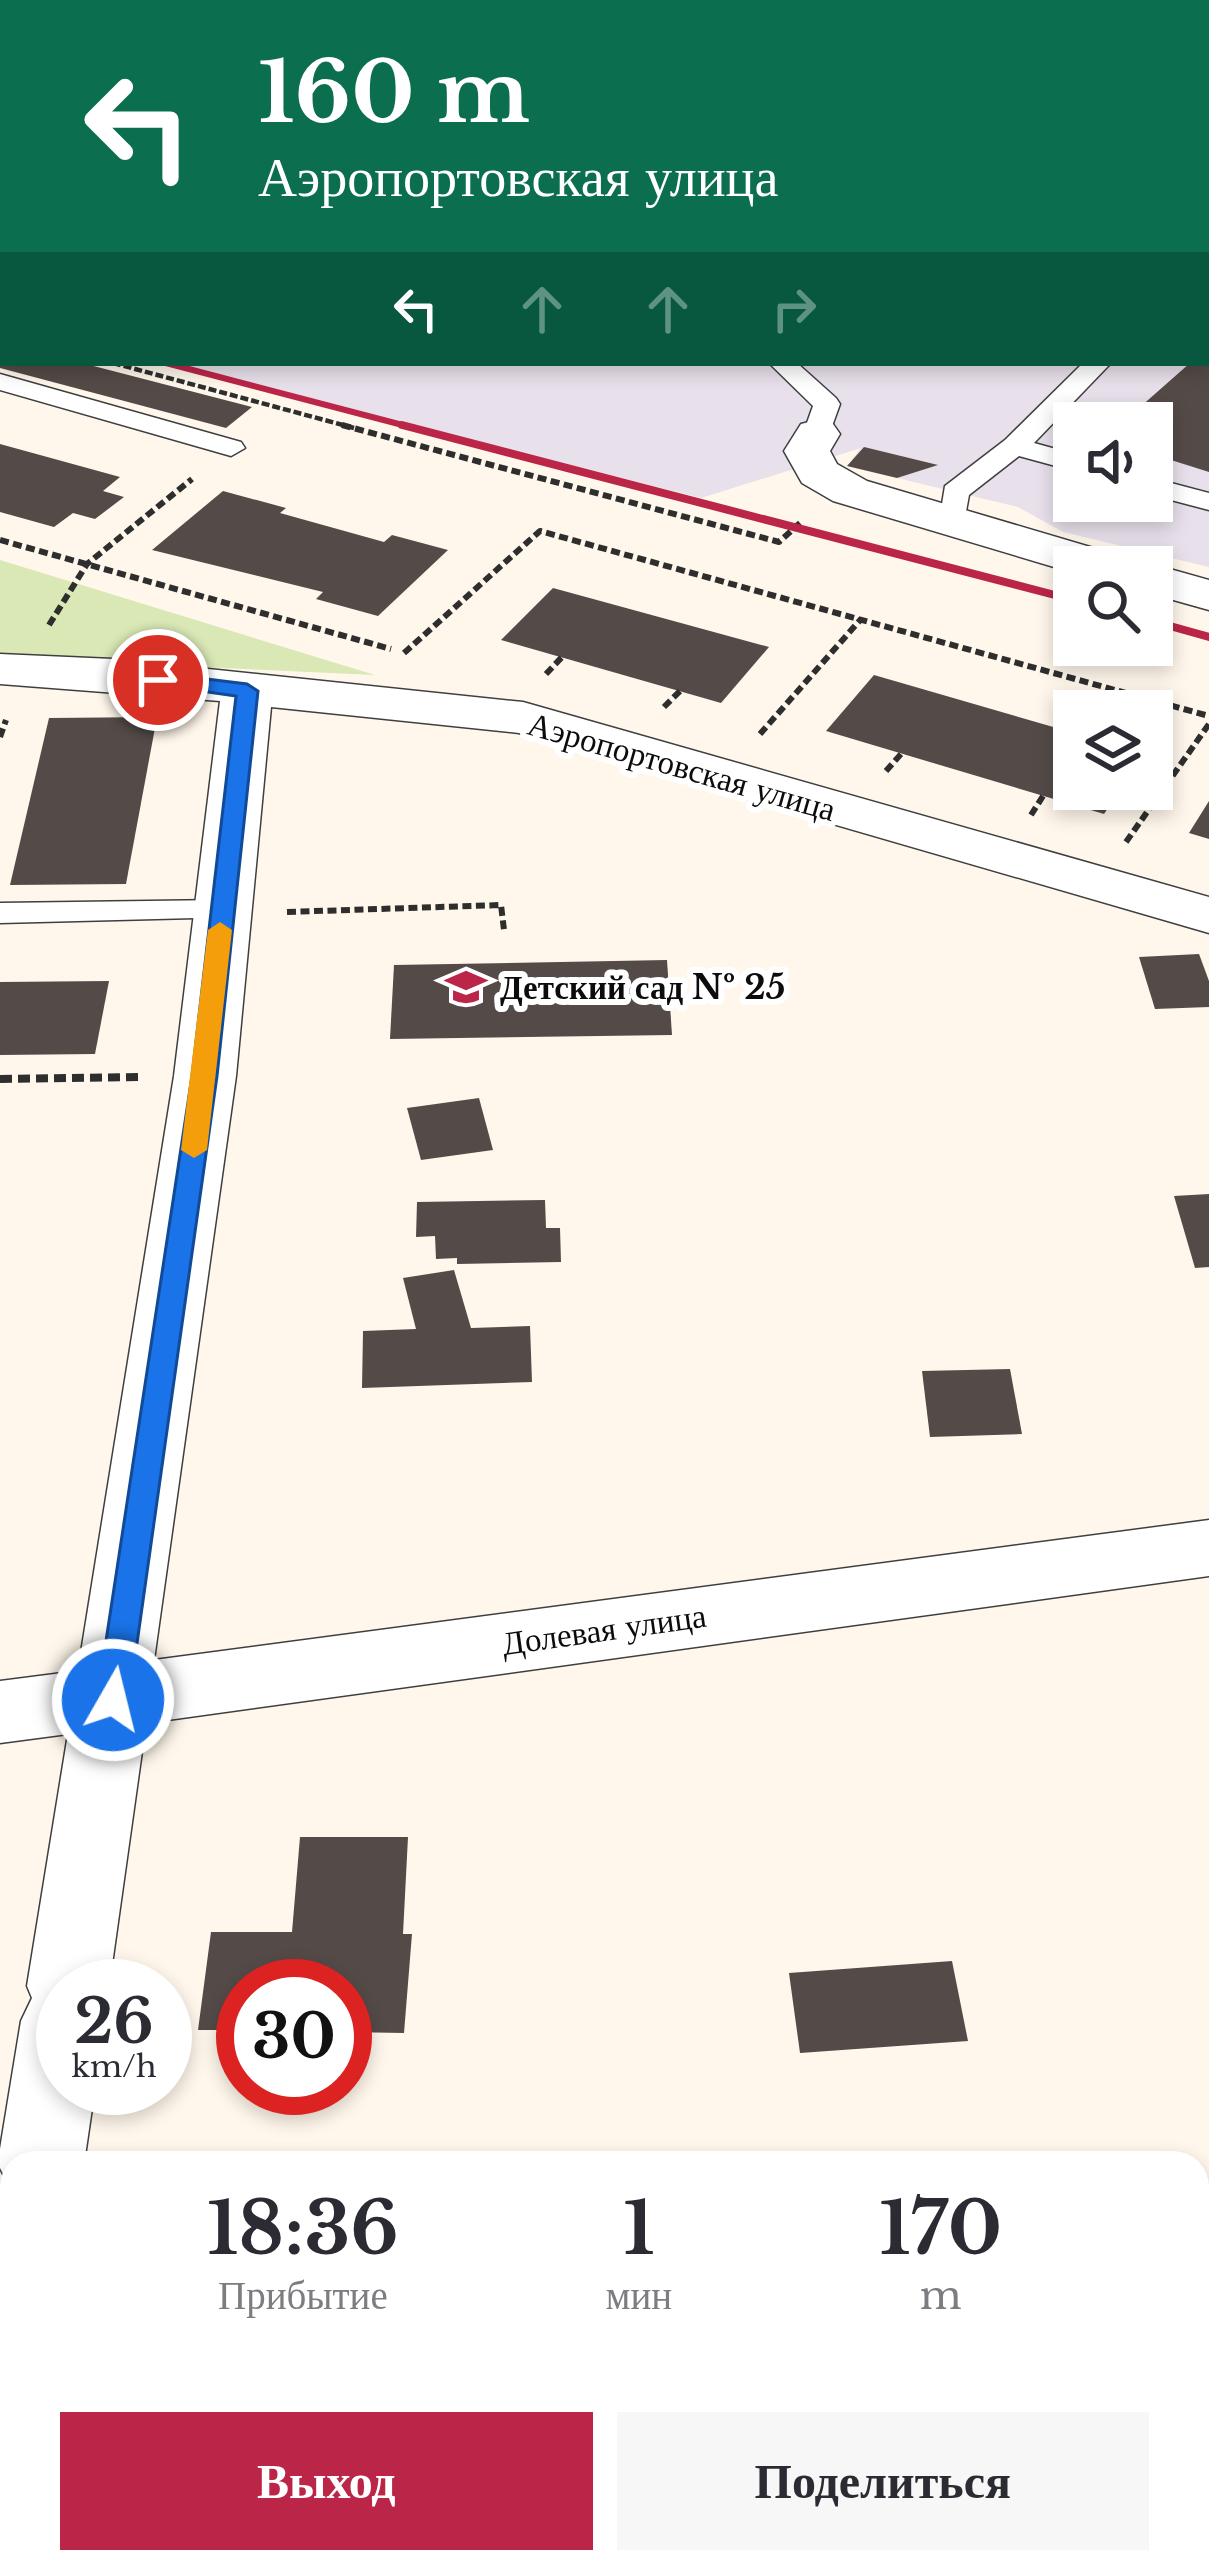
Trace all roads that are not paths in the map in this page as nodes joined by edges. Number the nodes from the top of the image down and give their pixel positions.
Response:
1 (785, 366) edge
2 (1094, 366) edge
3 (0, 382) edge
4 (817, 434) joint
5 (1015, 446) junction
6 (231, 448) road end
7 (1053, 457) edge
8 (1173, 492) edge
9 (1209, 502) edge
10 (953, 522) junction
11 (1053, 551) edge
12 (1173, 585) edge
13 (1209, 595) edge
14 (11, 669) edge
15 (247, 691) junction
16 (222, 910) junction
17 (0, 913) edge
18 (1209, 915) edge
19 (1209, 1548) edge
20 (113, 1700) junction
21 (0, 1712) edge
22 (72, 1959) edge
23 (48, 2115) edge
24 (43, 2151) edge

1 - 4 lane
2 - 5 lane
3 - 6 lane
4 - 10 street
5 - 7 lane
5 - 10 lane
8 - 9 lane
10 - 11 street
12 - 13 street
14 - 15 street, Аэропортовская улица
15 - 16 street
15 - 18 street, Аэропортовская улица
16 - 17 lane
16 - 20 street
19 - 20 street, Долевая улица
20 - 21 street, Долевая улица
20 - 22 street
23 - 24 street

